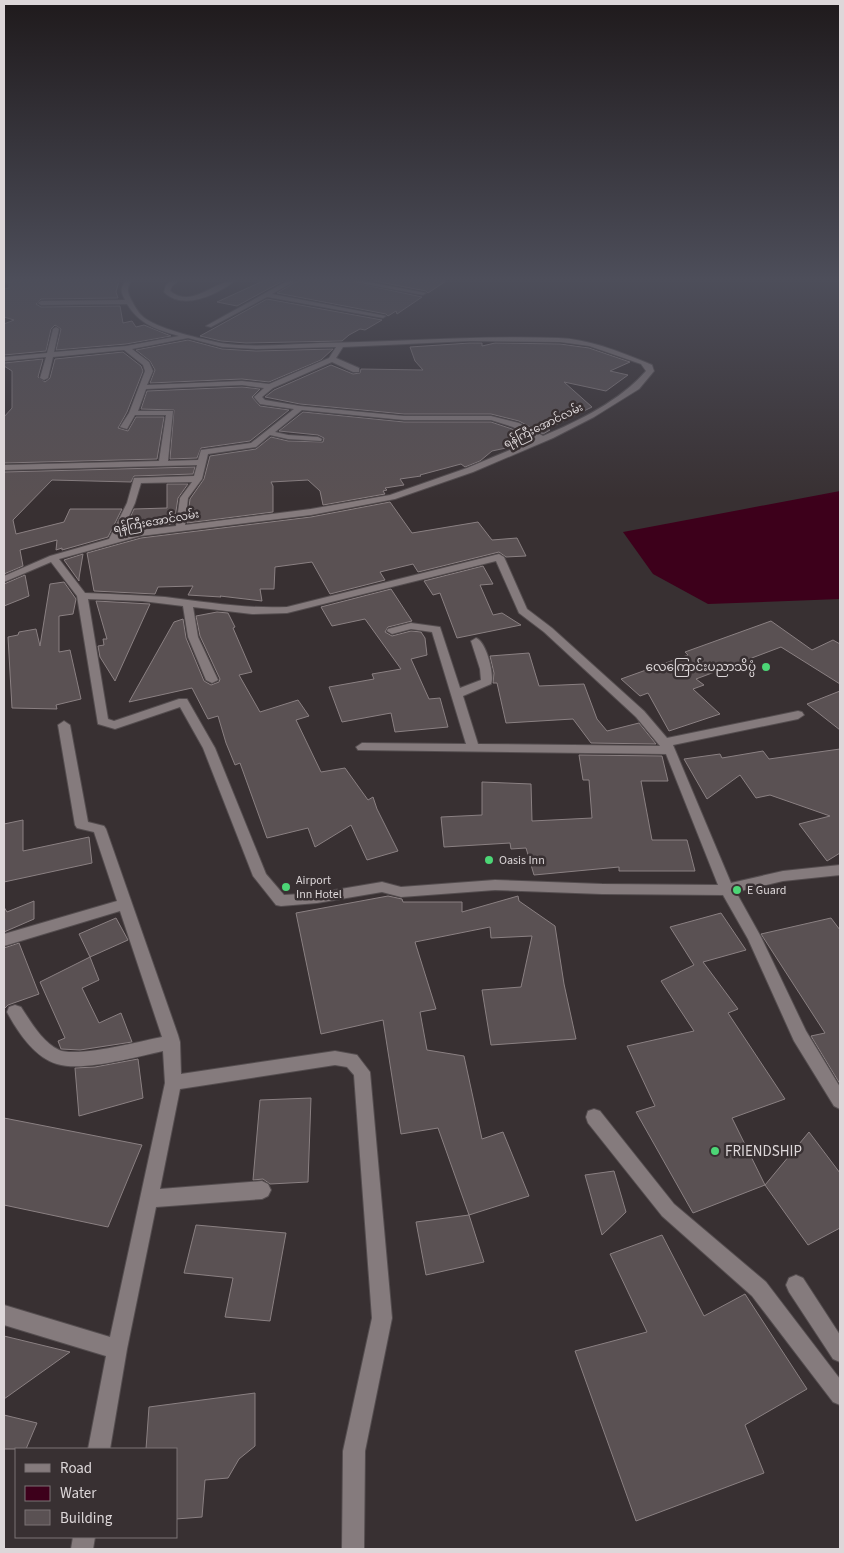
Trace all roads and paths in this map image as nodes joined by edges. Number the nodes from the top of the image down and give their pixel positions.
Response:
1 (67, 353) edge
2 (133, 353) edge
3 (336, 353) edge
4 (614, 353) edge
5 (50, 355) junction
6 (4, 359) edge
7 (332, 359) junction
8 (356, 370) dead end
9 (44, 378) dead end
10 (270, 386) junction
11 (143, 387) junction
12 (300, 408) junction
13 (133, 413) junction
14 (124, 428) dead end
15 (271, 433) junction
16 (318, 439) dead end
17 (544, 439) junction
18 (163, 462) junction
19 (202, 462) junction
20 (4, 468) edge
21 (198, 479) junction
22 (180, 528) junction
23 (112, 540) junction
24 (53, 558) junction
25 (4, 579) edge
26 (82, 596) junction
27 (188, 605) junction
28 (392, 631) dead end
29 (476, 642) dead end
30 (212, 680) dead end
31 (456, 694) junction
32 (798, 715) dead end
33 (64, 725) dead end
34 (362, 747) dead end
35 (473, 747) junction
36 (667, 747) junction
37 (840, 870) edge
38 (727, 890) junction
39 (124, 904) junction
40 (4, 940) edge
41 (14, 1012) dead end
42 (172, 1042) junction
43 (173, 1083) junction
44 (840, 1101) edge
45 (594, 1117) dead end
46 (262, 1190) dead end
47 (149, 1198) junction
48 (796, 1285) dead end
49 (4, 1315) edge
50 (117, 1349) junction
51 (840, 1352) edge
52 (840, 1395) edge
53 (99, 1448) edge
54 (353, 1549) edge

1 - 5 street
2 - 11 street
3 - 7 street
4 - 17 street, ရန်ကြီးအောင်လမ်း
5 - 6 street
5 - 9 street
7 - 8 street
7 - 10 street
10 - 11 street
10 - 12 street
11 - 13 street
12 - 15 street
12 - 17 street
13 - 14 street
13 - 18 street
15 - 16 street
15 - 19 street
17 - 22 street, ရန်ကြီးအောင်လမ်း
18 - 19 street
18 - 20 street
19 - 21 street
21 - 22 street
21 - 23 street
22 - 23 street, ရန်ကြီးအောင်လမ်း
23 - 24 street, ရန်ကြီးအောင်လမ်း
24 - 25 street, ရန်ကြီးအောင်လမ်း
24 - 26 street
26 - 27 street
26 - 38 street
27 - 30 street
27 - 36 street
28 - 31 street
29 - 31 street
31 - 35 street
32 - 36 street
33 - 39 street
34 - 35 street
35 - 36 street
36 - 38 street
37 - 38 street
38 - 44 street
39 - 40 street
39 - 42 street
41 - 42 street
42 - 43 street
43 - 47 street
43 - 54 street
45 - 52 street
46 - 47 street
47 - 50 street
48 - 51 street
49 - 50 street
50 - 53 street

